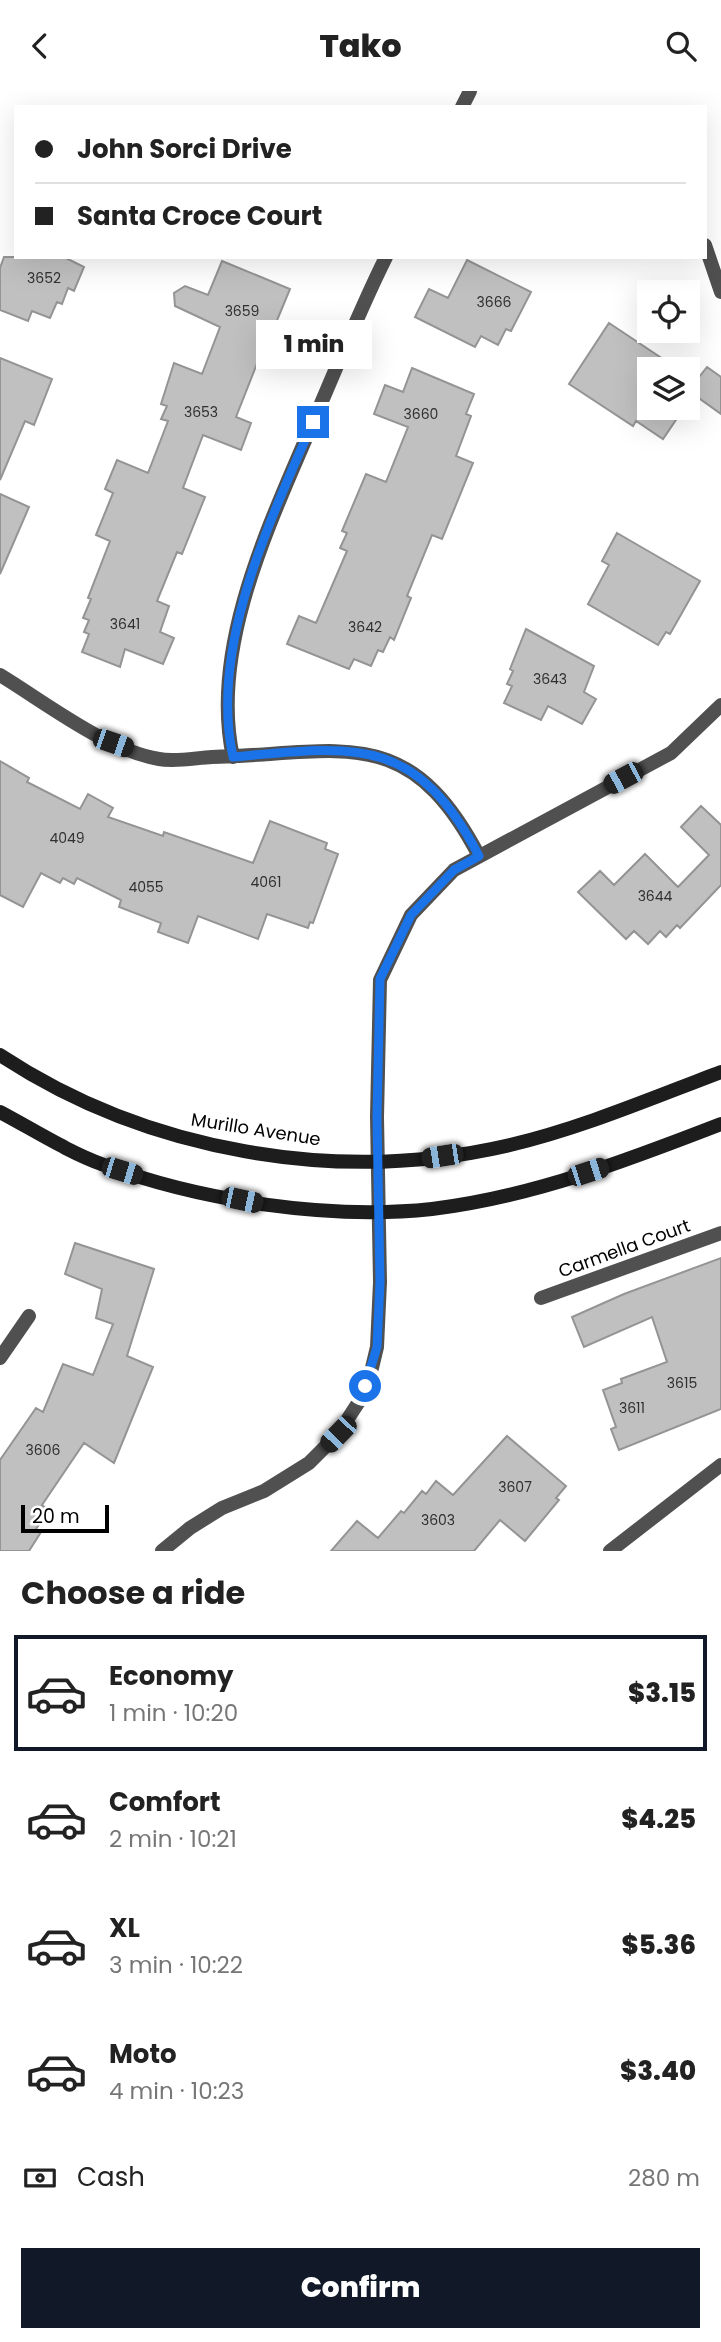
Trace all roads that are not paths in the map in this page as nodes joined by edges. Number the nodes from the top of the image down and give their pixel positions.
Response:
1 (707, 251) edge
2 (385, 259) edge
3 (721, 292) edge
4 (0, 675) edge
5 (721, 705) edge
6 (233, 757) junction
7 (479, 856) junction
8 (0, 1055) edge
9 (721, 1072) edge
10 (0, 1112) edge
11 (721, 1125) edge
12 (377, 1161) junction
13 (378, 1211) junction
14 (721, 1233) edge
15 (541, 1298) dead end
16 (29, 1316) dead end
17 (0, 1358) edge
18 (721, 1465) edge
19 (162, 1551) edge
20 (610, 1551) edge

1 - 3 street
2 - 6 street
4 - 6 street
5 - 7 street
6 - 7 street
7 - 12 street
8 - 12 main road, Murillo Avenue
9 - 12 main road, Murillo Avenue
10 - 13 main road
11 - 13 main road
12 - 13 street
13 - 19 street
14 - 15 street, Carmella Court
16 - 17 street
18 - 20 street

